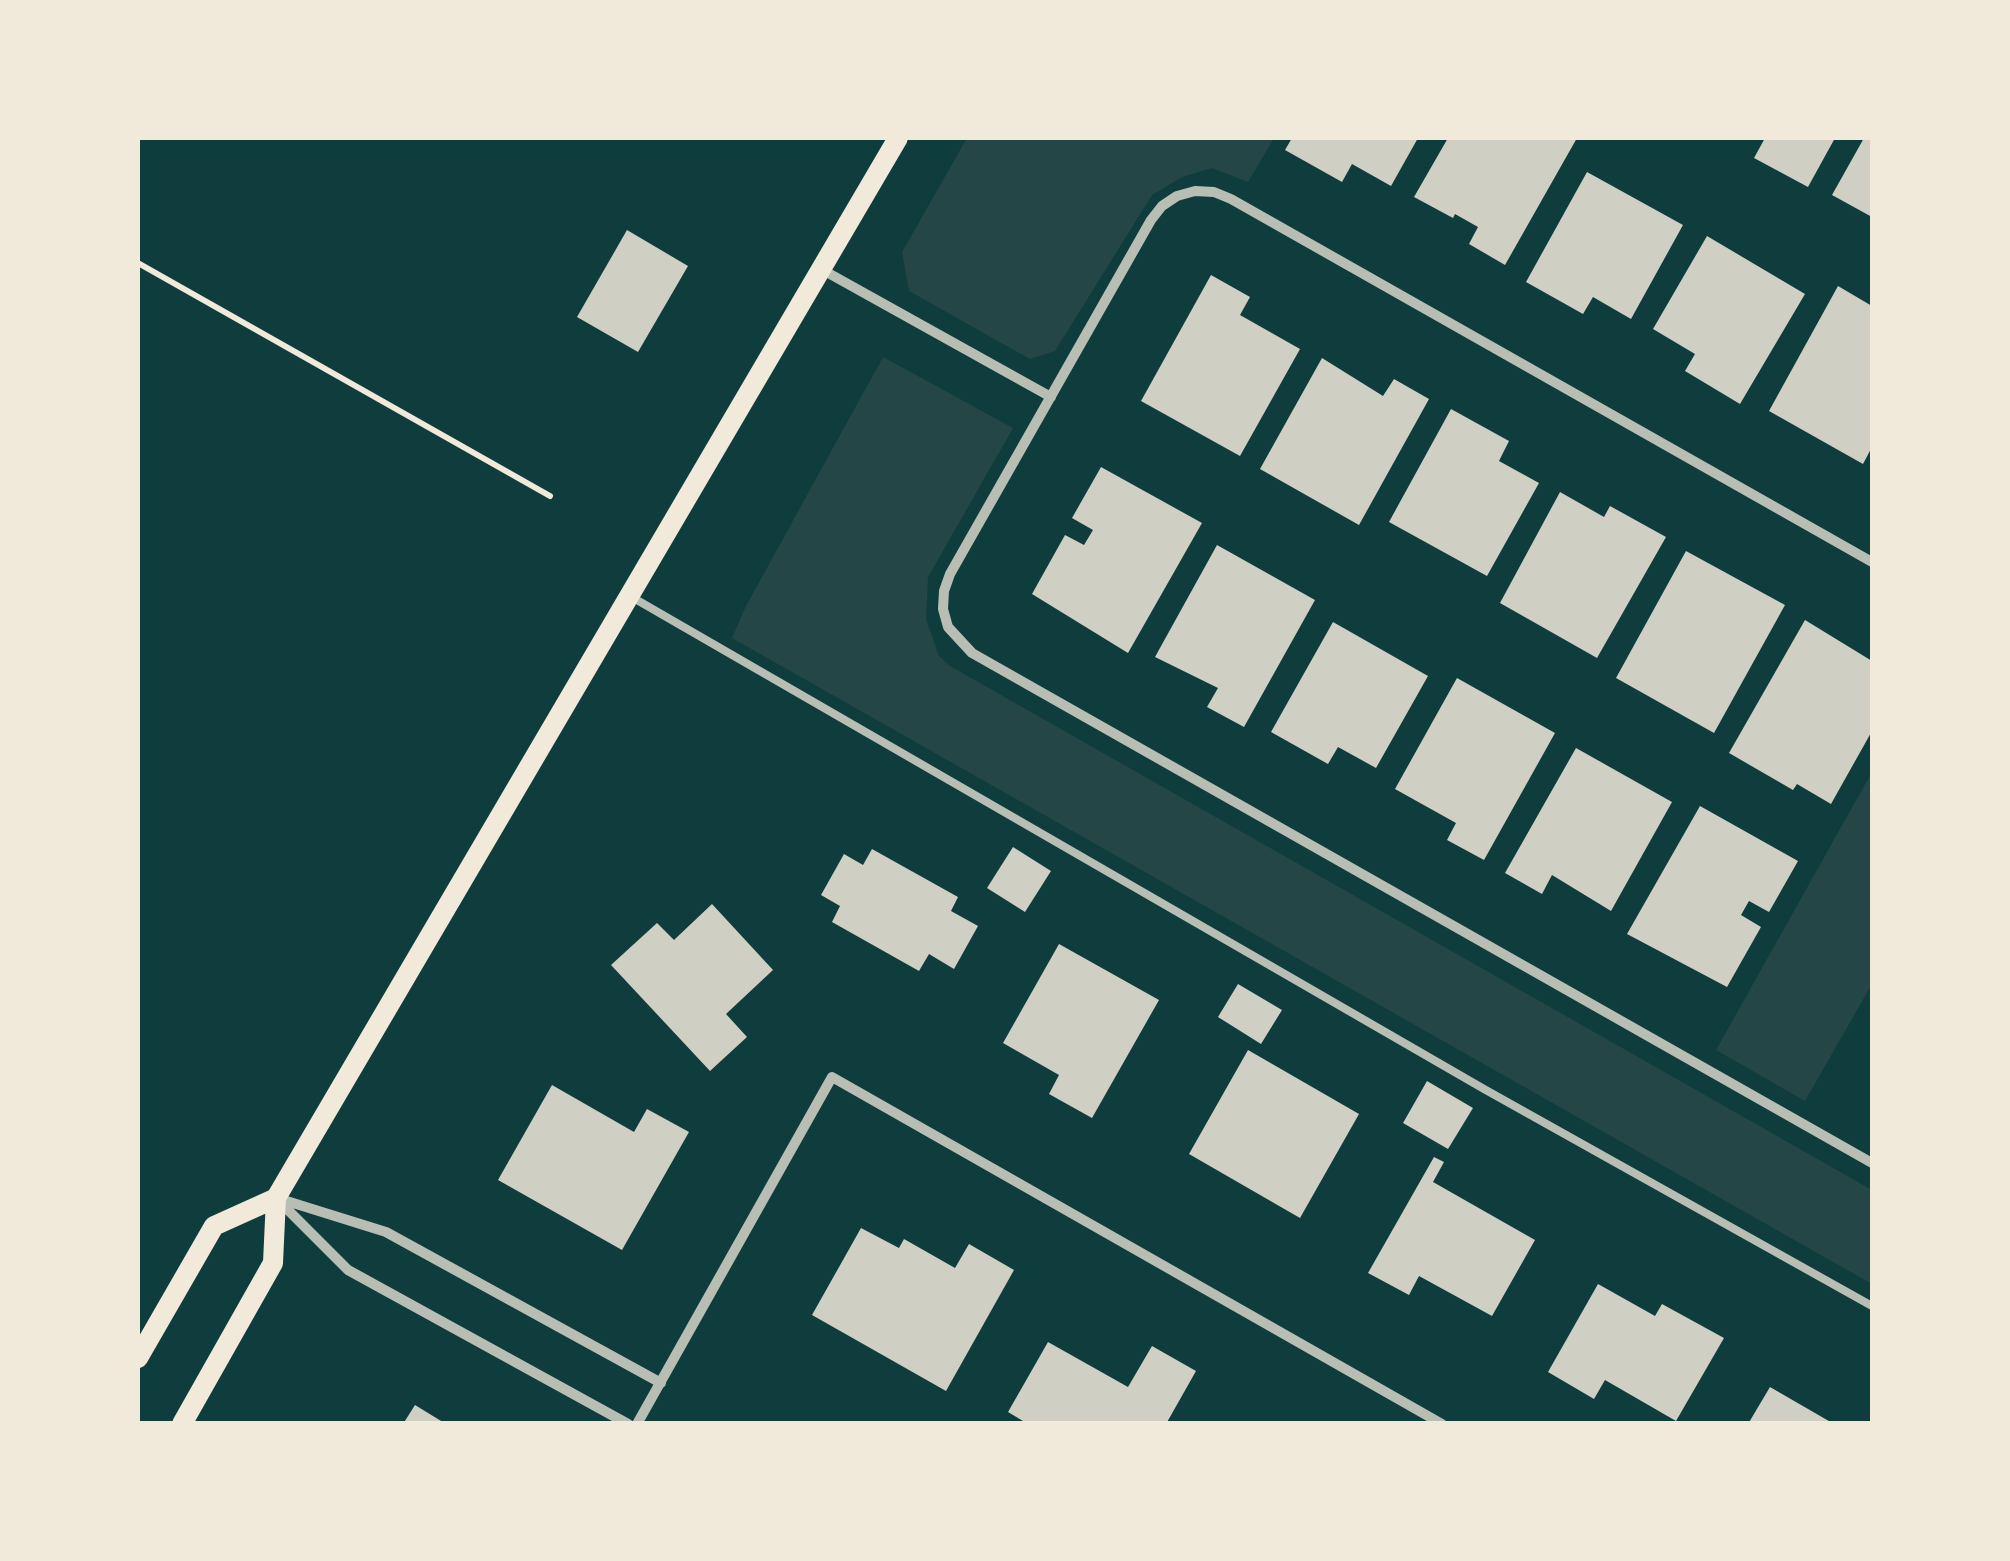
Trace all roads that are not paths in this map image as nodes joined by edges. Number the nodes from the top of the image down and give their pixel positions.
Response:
1 (898, 138) edge
2 (821, 269) junction
3 (1050, 398) junction
4 (1872, 562) edge
5 (630, 596) junction
6 (1872, 1162) edge
7 (276, 1198) junction
8 (1872, 1306) edge
9 (138, 1358) edge
10 (661, 1383) junction
11 (182, 1424) edge
12 (628, 1424) edge
13 (638, 1424) edge
14 (1442, 1424) edge

1 - 2 main road
2 - 3 street
2 - 5 main road
3 - 4 street
3 - 6 street
5 - 7 main road
5 - 8 lane
7 - 9 main road
7 - 10 street
7 - 11 main road
7 - 12 street
10 - 13 street
10 - 14 street

